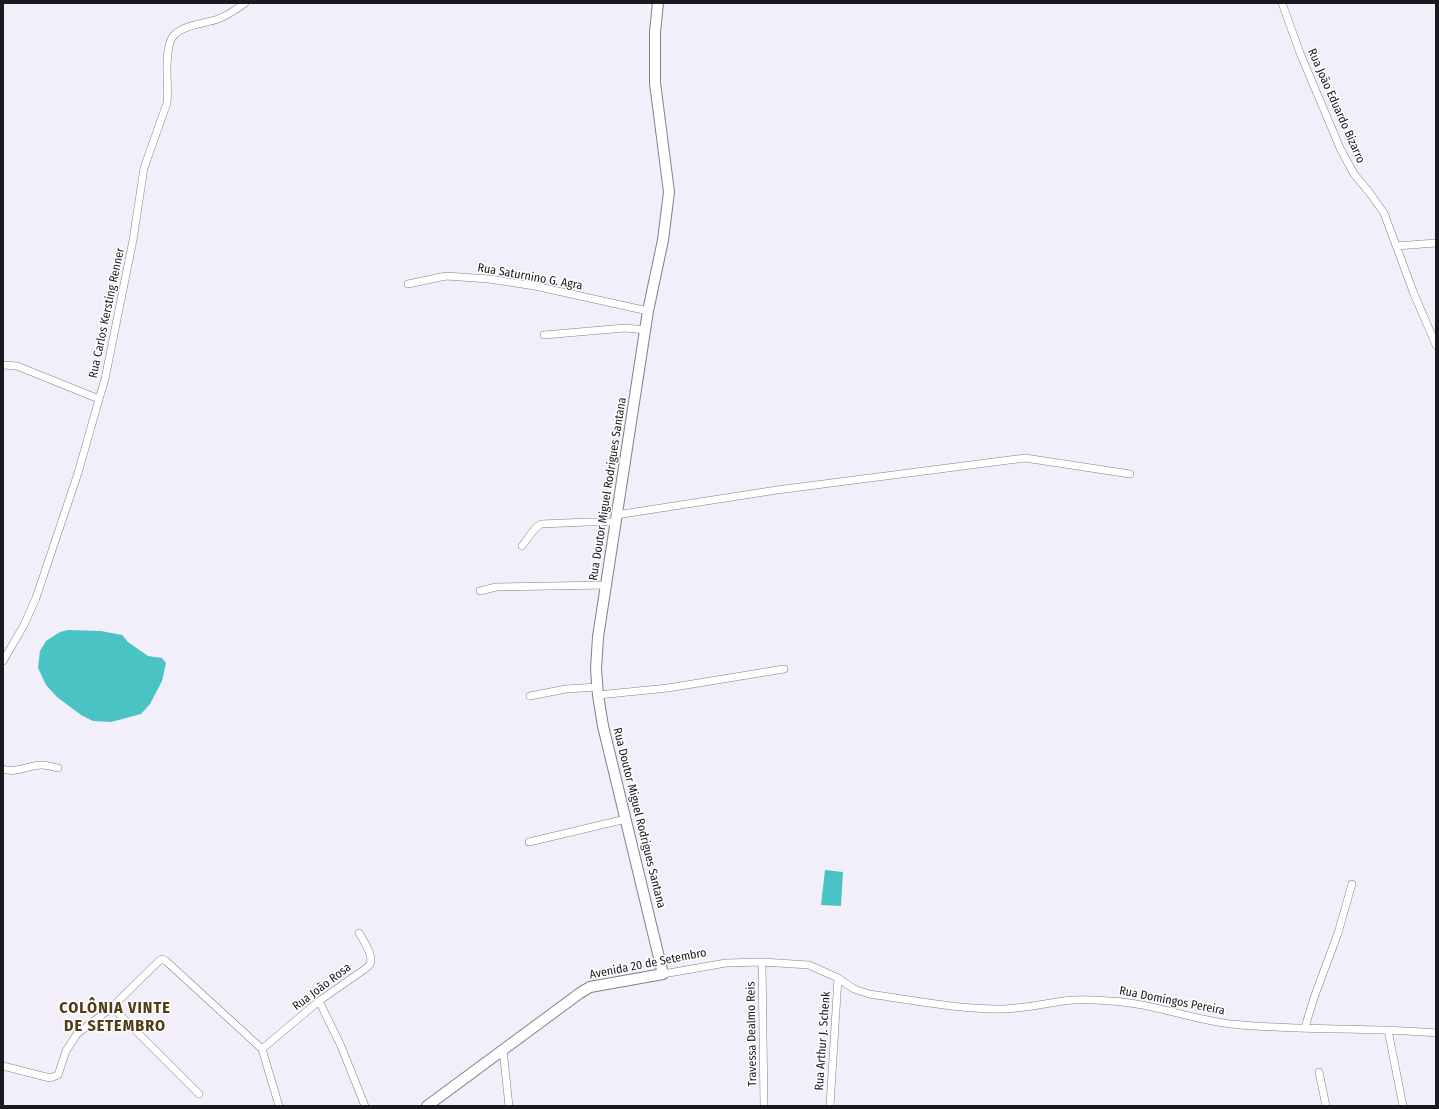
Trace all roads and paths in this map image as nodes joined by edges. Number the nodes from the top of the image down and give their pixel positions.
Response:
1 (245, 3) edge
2 (658, 3) edge
3 (1282, 3) edge
4 (1436, 243) edge
5 (1396, 246) junction
6 (408, 284) dead end
7 (648, 312) junction
8 (646, 330) junction
9 (544, 335) dead end
10 (1436, 345) edge
11 (3, 365) edge
12 (100, 399) junction
13 (1130, 474) dead end
14 (615, 518) junction
15 (522, 546) dead end
16 (606, 585) junction
17 (480, 591) dead end
18 (3, 661) edge
19 (784, 669) dead end
20 (598, 691) junction
21 (530, 696) dead end
22 (58, 768) dead end
23 (3, 770) edge
24 (626, 819) junction
25 (529, 842) dead end
26 (1352, 884) dead end
27 (359, 933) dead end
28 (762, 962) junction
29 (663, 974) junction
30 (838, 978) junction
31 (319, 1001) junction
32 (112, 1006) junction
33 (1305, 1027) junction
34 (1388, 1030) junction
35 (1436, 1033) edge
36 (262, 1049) junction
37 (503, 1050) junction
38 (3, 1066) edge
39 (1319, 1072) dead end
40 (199, 1094) dead end
41 (279, 1106) edge
42 (365, 1106) edge
43 (427, 1106) edge
44 (509, 1106) edge
45 (764, 1106) edge
46 (830, 1106) edge
47 (1326, 1106) edge
48 (1403, 1106) edge

1 - 12 street, Rua Carlos Kersting Renner
2 - 7 street, Rua Doutor Miguel Rodrigues Santana
3 - 5 street, Rua João Eduardo Bizarro
4 - 5 street
5 - 10 street, Rua João Eduardo Bizarro
6 - 7 street, Rua Saturnino G. Agra
7 - 8 street, Rua Doutor Miguel Rodrigues Santana
8 - 9 street
8 - 14 street, Rua Doutor Miguel Rodrigues Santana
11 - 12 street
12 - 18 street, Rua Carlos Kersting Renner
13 - 14 street
14 - 15 street
14 - 16 street, Rua Doutor Miguel Rodrigues Santana
16 - 17 street
16 - 20 street, Rua Doutor Miguel Rodrigues Santana
19 - 20 street
20 - 21 street
20 - 24 street, Rua Doutor Miguel Rodrigues Santana
22 - 23 street
24 - 25 street
24 - 29 street, Rua Doutor Miguel Rodrigues Santana
26 - 33 street
27 - 31 street, Rua João Rosa
28 - 29 street, Avenida 20 de Setembro
28 - 30 street, Avenida 20 de Setembro
28 - 45 street, Travessa Dealmo Reis
29 - 37 street, Avenida 20 de Setembro
30 - 33 street, Rua Domingos Pereira
30 - 46 street, Rua Arthur J. Schenk
31 - 36 street, Rua João Rosa
31 - 42 street
32 - 36 street
32 - 38 street
32 - 40 street
33 - 34 street, Rua Domingos Pereira
34 - 35 street, Rua Domingos Pereira
34 - 48 street
36 - 41 street
37 - 43 street, Avenida 20 de Setembro
37 - 44 street
39 - 47 street

